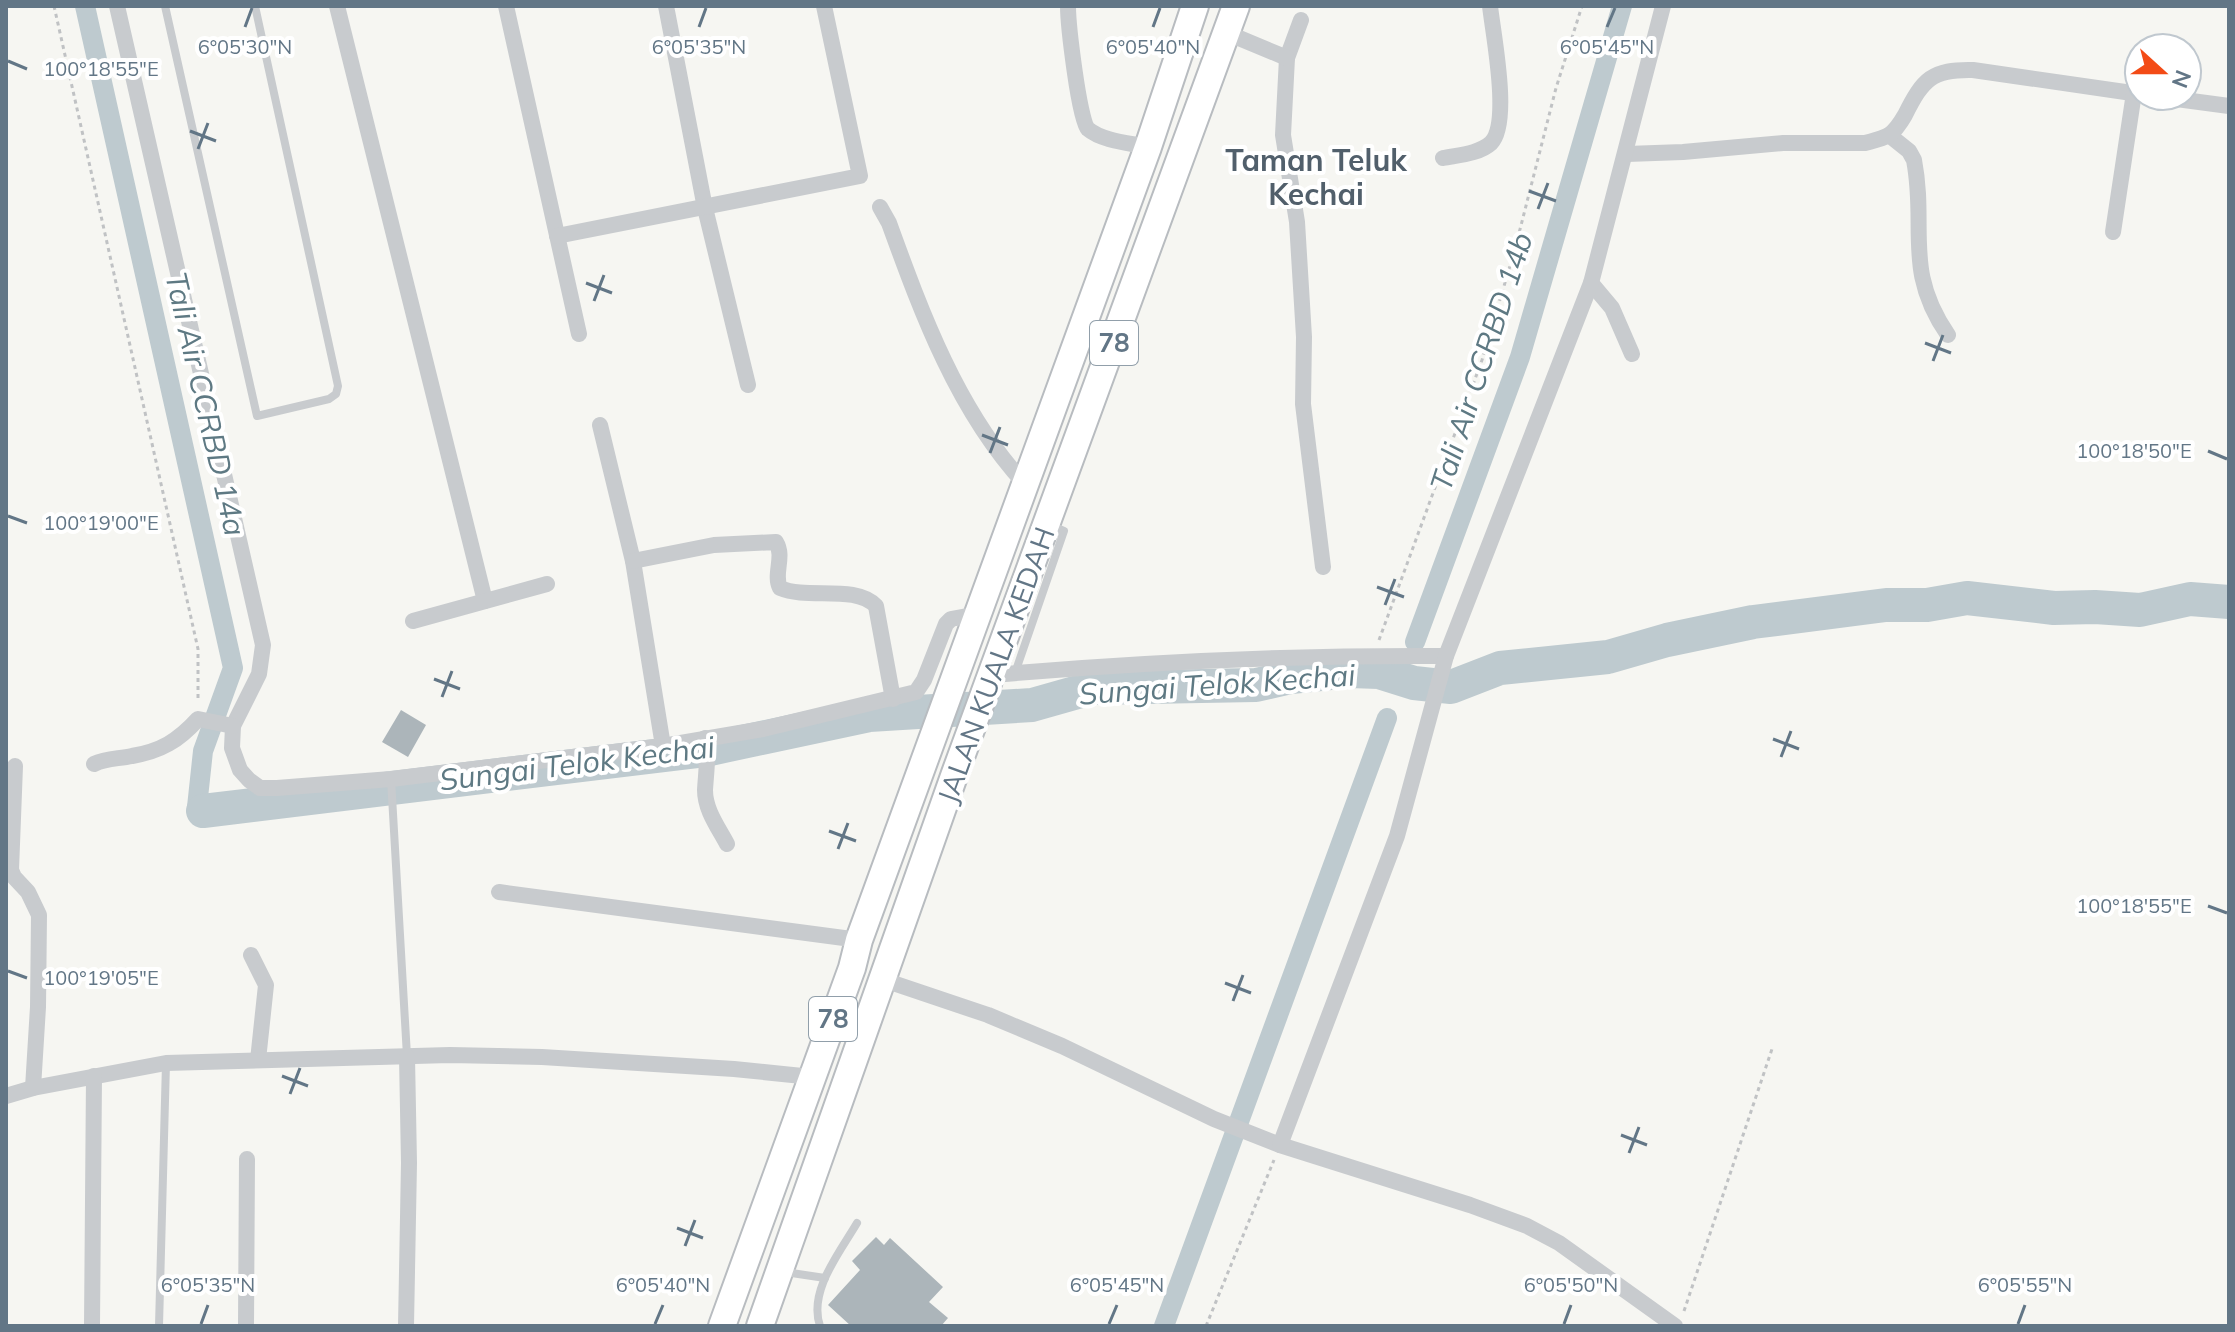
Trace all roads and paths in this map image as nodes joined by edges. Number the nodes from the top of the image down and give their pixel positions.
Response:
1 (54, 6) edge
2 (117, 6) edge
3 (165, 6) edge
4 (255, 6) edge
5 (337, 6) edge
6 (506, 6) edge
7 (666, 6) edge
8 (824, 6) edge
9 (1068, 6) edge
10 (1195, 6) edge
11 (1236, 6) edge
12 (1490, 6) edge
13 (1582, 6) edge
14 (1663, 6) edge
15 (1301, 20) dead end
16 (1227, 33) junction
17 (1287, 58) junction
18 (2123, 92) edge
19 (2203, 103) edge
20 (2229, 106) edge
21 (2133, 112) edge
22 (1889, 135) junction
23 (1148, 147) junction
24 (1627, 154) junction
25 (1443, 158) dead end
26 (880, 207) dead end
27 (705, 208) junction
28 (2113, 232) dead end
29 (557, 236) junction
30 (1591, 283) junction
31 (579, 334) dead end
32 (1948, 335) dead end
33 (1632, 354) dead end
34 (748, 385) dead end
35 (600, 425) dead end
36 (1025, 484) junction
37 (633, 561) junction
38 (1323, 567) dead end
39 (547, 584) dead end
40 (485, 601) junction
41 (978, 614) junction
42 (413, 621) dead end
43 (1374, 655) junction
44 (1446, 656) junction
45 (1000, 676) junction
46 (893, 699) junction
47 (200, 720) junction
48 (231, 726) junction
49 (663, 746) junction
50 (707, 747) junction
51 (94, 764) dead end
52 (15, 766) dead end
53 (391, 780) junction
54 (727, 844) dead end
55 (499, 892) dead end
56 (859, 940) junction
57 (251, 955) dead end
58 (884, 980) junction
59 (1772, 1049) dead end
60 (407, 1057) junction
61 (258, 1060) junction
62 (166, 1063) junction
63 (94, 1076) junction
64 (812, 1077) junction
65 (33, 1088) junction
66 (6, 1096) edge
67 (1273, 1143) junction
68 (247, 1159) dead end
69 (857, 1223) dead end
70 (780, 1271) junction
71 (741, 1272) junction
72 (825, 1278) junction
73 (1680, 1318) edge
74 (92, 1326) edge
75 (159, 1326) edge
76 (246, 1326) edge
77 (406, 1326) edge
78 (722, 1326) edge
79 (760, 1326) edge
80 (820, 1326) edge
81 (1206, 1326) edge

1 - 47 path
2 - 48 street
3 - 4 lane
5 - 40 street
6 - 29 street
7 - 27 street
8 - 27 street
9 - 23 street
10 - 23 main road, JALAN KUALA KEDAH / 78
11 - 16 main road, JALAN KUALA KEDAH / 78
12 - 25 street
13 - 43 path
14 - 24 street
15 - 17 street
16 - 17 street
16 - 45 main road, JALAN KUALA KEDAH / 78
17 - 38 street
18 - 22 street
19 - 20 street
21 - 28 street
22 - 24 street
22 - 32 street
23 - 36 main road, JALAN KUALA KEDAH / 78
24 - 30 street
26 - 36 street
27 - 29 street
27 - 34 street
29 - 31 street
30 - 33 street
30 - 44 street
35 - 37 street
36 - 41 main road, JALAN KUALA KEDAH / 78
37 - 46 street
37 - 49 street
39 - 40 street
40 - 42 street
41 - 46 street
41 - 56 main road, JALAN KUALA KEDAH / 78
43 - 44 street
43 - 45 street
44 - 67 street
45 - 58 main road, JALAN KUALA KEDAH / 78
46 - 50 street
47 - 48 street
47 - 51 street
48 - 53 street
49 - 50 street
49 - 53 street
50 - 54 street
52 - 65 street
53 - 60 lane
55 - 56 street
56 - 64 main road, JALAN KUALA KEDAH / 78
57 - 61 street
58 - 67 street
58 - 70 main road, JALAN KUALA KEDAH / 78
59 - 73 path
60 - 61 street
60 - 64 street
60 - 77 street
61 - 62 street
62 - 63 street
62 - 75 lane
63 - 65 street
63 - 74 street
64 - 71 main road, JALAN KUALA KEDAH / 78
65 - 66 street
67 - 73 street
67 - 81 path
68 - 76 street
69 - 72 lane
70 - 71 main road
70 - 72 lane
70 - 79 main road, JALAN KUALA KEDAH / 78
71 - 78 main road, JALAN KUALA KEDAH / 78
72 - 80 lane

